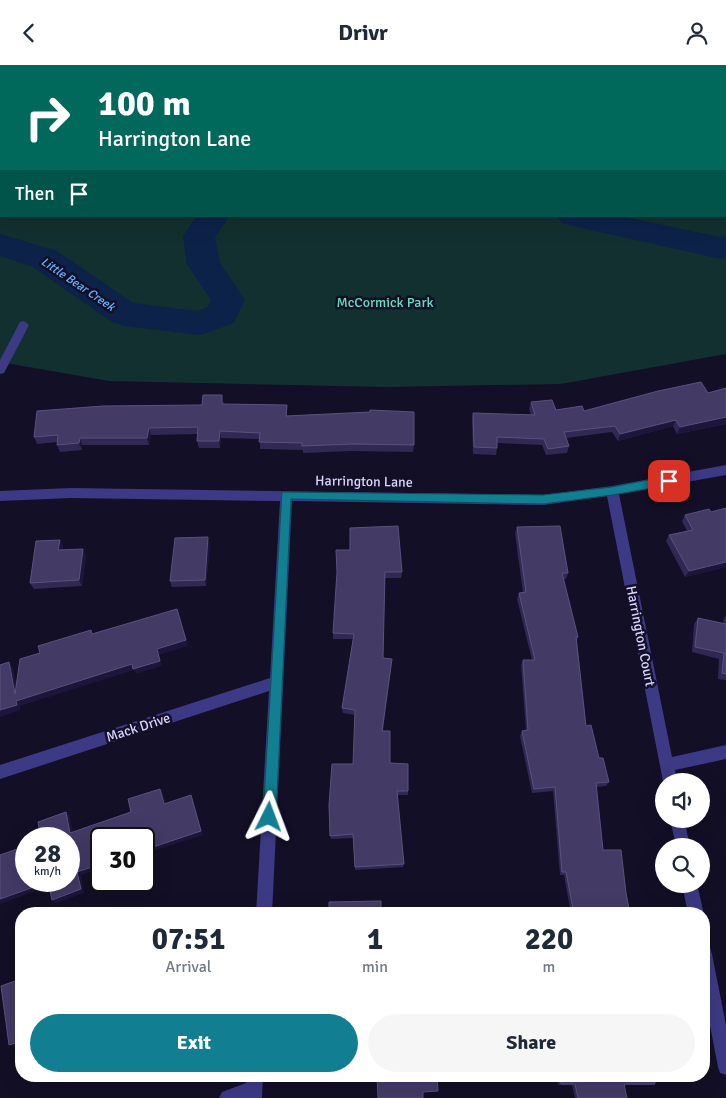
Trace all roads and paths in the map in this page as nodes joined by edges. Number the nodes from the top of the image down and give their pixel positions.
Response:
1 (24, 325) dead end
2 (0, 370) edge
3 (726, 470) edge
4 (612, 491) junction
5 (286, 495) junction
6 (0, 496) edge
7 (277, 682) junction
8 (726, 753) edge
9 (666, 765) junction
10 (0, 772) edge
11 (668, 773) edge
12 (692, 893) edge
13 (264, 907) edge
14 (695, 907) edge
15 (710, 985) edge
16 (726, 1067) edge
17 (254, 1087) edge
18 (228, 1098) edge

1 - 2 street
3 - 4 street, Harrington Lane
4 - 5 street, Harrington Lane
4 - 9 street, Harrington Court
5 - 6 street, Harrington Lane
5 - 7 street
7 - 10 street, Mack Drive
7 - 13 street
8 - 9 street
9 - 11 street, Harrington Court
12 - 14 street
15 - 16 street
17 - 18 street

